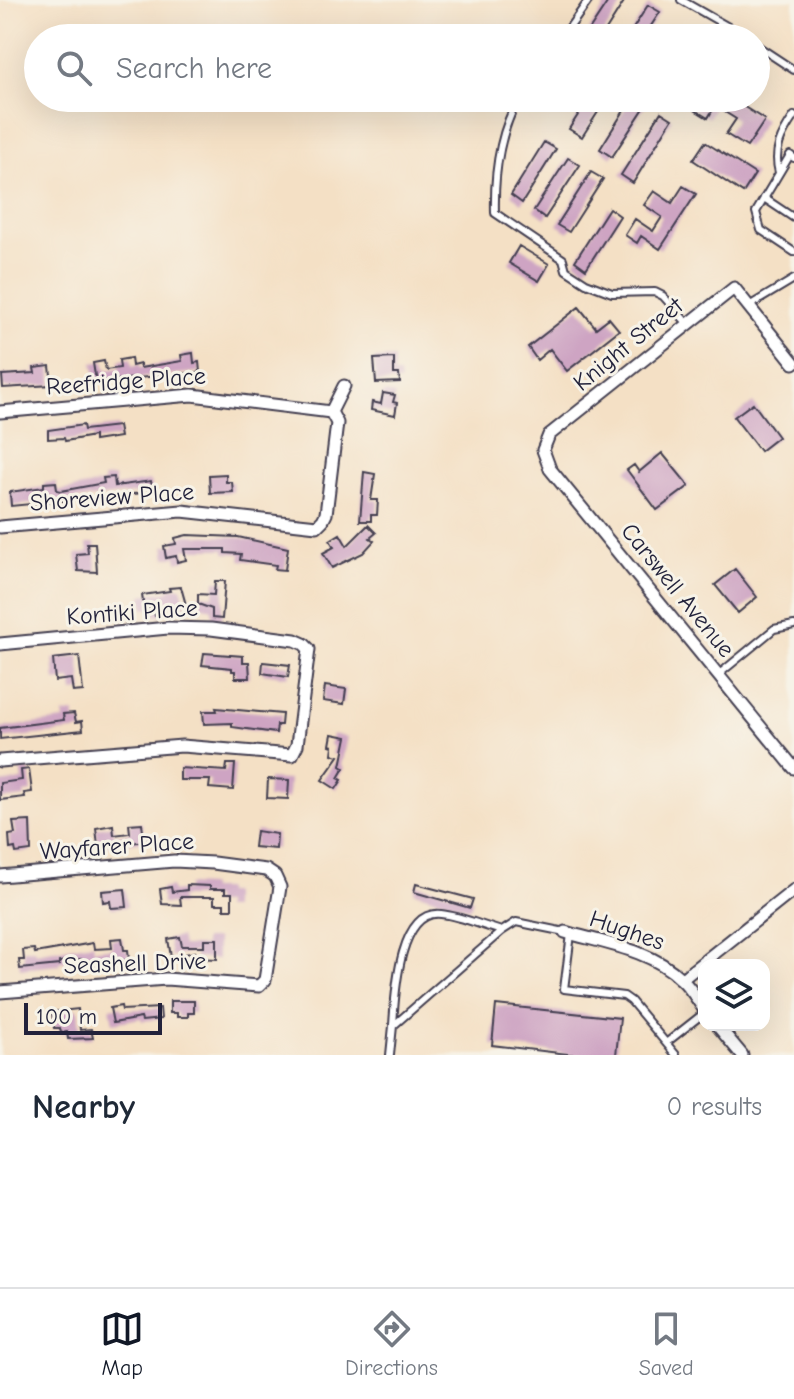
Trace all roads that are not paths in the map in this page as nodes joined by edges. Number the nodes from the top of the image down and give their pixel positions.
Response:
1 (589, 0) edge
2 (681, 0) edge
3 (572, 24) edge
4 (723, 24) edge
5 (770, 54) edge
6 (794, 70) edge
7 (511, 112) edge
8 (794, 116) edge
9 (794, 158) edge
10 (779, 173) junction
11 (764, 198) junction
12 (794, 218) edge
13 (794, 252) edge
14 (794, 279) edge
15 (749, 306) junction
16 (688, 324) junction
17 (794, 363) edge
18 (344, 386) dead end
19 (0, 412) edge
20 (331, 412) junction
21 (549, 435) joint
22 (0, 527) edge
23 (794, 625) edge
24 (0, 644) edge
25 (718, 675) junction
26 (0, 761) edge
27 (794, 768) edge
28 (0, 876) edge
29 (794, 890) edge
30 (271, 929) joint
31 (502, 931) junction
32 (568, 933) junction
33 (682, 979) junction
34 (0, 992) edge
35 (698, 1002) edge
36 (698, 1016) edge
37 (393, 1026) junction
38 (722, 1031) edge
39 (666, 1043) junction
40 (390, 1055) edge
41 (676, 1055) edge
42 (742, 1055) edge

1 - 3 lane
2 - 4 lane
5 - 6 lane
7 - 16 lane
8 - 10 lane
9 - 10 lane
10 - 11 lane
11 - 12 lane
11 - 13 lane
14 - 15 lane
15 - 16 street, Knight Street
15 - 17 street
16 - 21 street, Knight Street
18 - 20 street
19 - 20 street, Reefridge Place
20 - 22 street, Shoreview Place
21 - 25 street, Carswell Avenue
23 - 25 lane
24 - 26 street, Kontiki Place
25 - 27 street, Carswell Avenue
28 - 30 street, Wayfarer Place
29 - 33 street
30 - 34 street, Seashell Drive
31 - 32 lane
31 - 37 lane
31 - 37 lane
32 - 33 street, Hughes
32 - 39 lane
33 - 35 street, Hughes
36 - 39 lane
37 - 40 lane
38 - 42 street
39 - 41 lane

